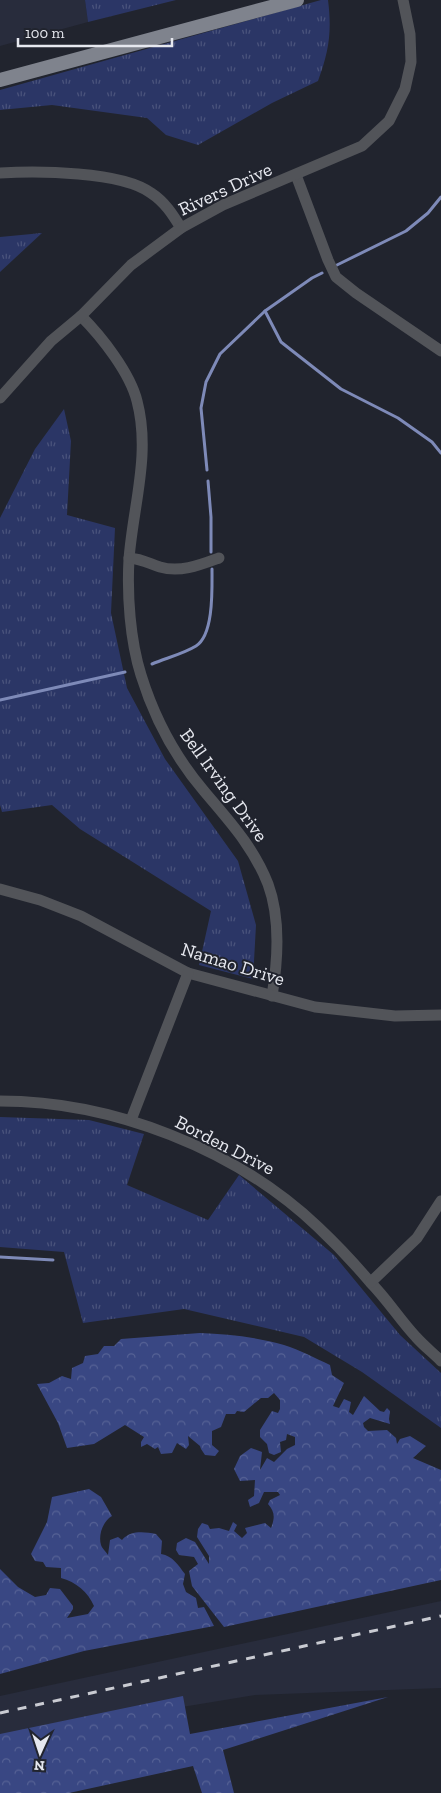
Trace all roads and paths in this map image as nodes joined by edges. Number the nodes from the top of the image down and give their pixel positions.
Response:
1 (297, 0) edge
2 (403, 0) edge
3 (0, 80) edge
4 (0, 173) edge
5 (296, 175) junction
6 (180, 228) junction
7 (82, 316) junction
8 (441, 351) edge
9 (0, 398) edge
10 (129, 558) junction
11 (219, 558) dead end
12 (0, 889) edge
13 (188, 973) junction
14 (272, 996) junction
15 (441, 1015) edge
16 (0, 1101) edge
17 (131, 1120) junction
18 (441, 1201) edge
19 (371, 1282) junction
20 (441, 1361) edge

1 - 3 main road
2 - 5 street, Rivers Drive
4 - 6 street
5 - 6 street, Rivers Drive
5 - 8 street
6 - 7 street, Rivers Drive
7 - 9 street, Rivers Drive
7 - 10 street, Bell Irving Drive
10 - 11 street
10 - 14 street, Bell Irving Drive
12 - 13 street, Namao Drive
13 - 14 street, Namao Drive
13 - 17 street
14 - 15 street, Namao Drive
16 - 17 street, Borden Drive
17 - 19 street, Borden Drive
18 - 19 street
19 - 20 street, Borden Drive

